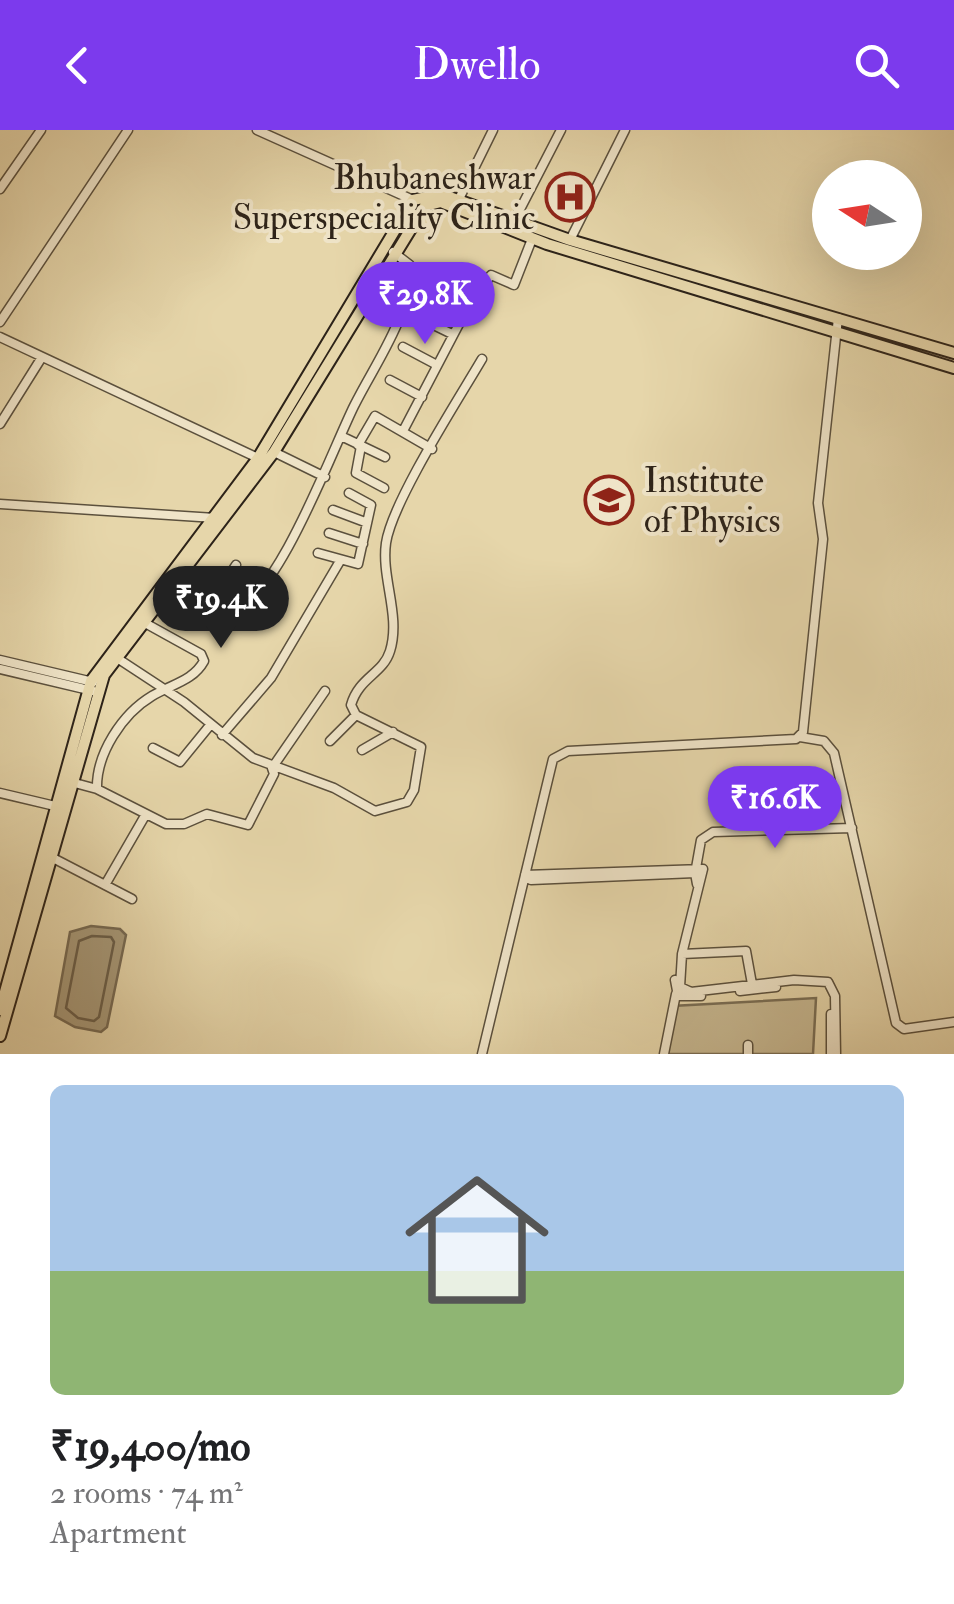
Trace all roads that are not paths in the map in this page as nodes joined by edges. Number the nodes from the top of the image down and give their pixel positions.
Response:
1 (41, 130) edge
2 (128, 130) edge
3 (257, 130) edge
4 (493, 130) edge
5 (561, 130) edge
6 (625, 130) edge
7 (0, 189) edge
8 (413, 200) junction
9 (458, 202) junction
10 (514, 220) junction
11 (532, 239) junction
12 (554, 240) junction
13 (570, 240) junction
14 (393, 252) junction
15 (403, 310) junction
16 (838, 318) junction
17 (0, 322) edge
18 (834, 332) junction
19 (452, 334) junction
20 (0, 337) edge
21 (403, 348) dead end
22 (954, 353) edge
23 (42, 357) junction
24 (482, 359) dead end
25 (437, 365) junction
26 (954, 368) edge
27 (390, 380) dead end
28 (422, 398) junction
29 (0, 424) edge
30 (403, 431) junction
31 (341, 436) junction
32 (359, 445) junction
33 (432, 449) junction
34 (274, 452) junction
35 (385, 457) dead end
36 (258, 458) junction
37 (325, 476) junction
38 (384, 488) dead end
39 (349, 492) dead end
40 (236, 498) junction
41 (0, 504) edge
42 (333, 510) dead end
43 (215, 518) junction
44 (365, 522) junction
45 (328, 533) dead end
46 (363, 544) junction
47 (318, 552) dead end
48 (340, 561) junction
49 (236, 565) dead end
50 (177, 581) junction
51 (210, 604) junction
52 (145, 623) junction
53 (117, 658) junction
54 (0, 660) edge
55 (0, 669) edge
56 (94, 687) junction
57 (165, 690) junction
58 (325, 691) dead end
59 (356, 715) junction
60 (210, 724) junction
61 (394, 732) junction
62 (222, 735) junction
63 (800, 738) junction
64 (330, 741) dead end
65 (153, 748) dead end
66 (362, 750) dead end
67 (272, 768) junction
68 (71, 782) junction
69 (97, 789) junction
70 (0, 793) edge
71 (55, 806) junction
72 (146, 814) junction
73 (852, 828) junction
74 (51, 856) junction
75 (696, 868) junction
76 (524, 878) junction
77 (105, 885) junction
78 (132, 899) dead end
79 (682, 954) junction
80 (752, 984) junction
81 (676, 994) junction
82 (2, 1013) edge
83 (954, 1022) edge
84 (0, 1036) edge
85 (482, 1054) edge
86 (492, 1054) edge
87 (664, 1054) edge
88 (834, 1054) edge

1 - 7 street
2 - 17 street
3 - 8 street
4 - 9 street
5 - 10 street
6 - 13 street
8 - 9 main road
8 - 36 main road
9 - 10 main road
10 - 12 main road
11 - 12 main road
11 - 14 main road
11 - 19 street
12 - 13 main road
12 - 18 main road
13 - 16 main road
14 - 15 street
14 - 34 main road
15 - 19 street
15 - 31 street
16 - 18 street
16 - 22 main road
18 - 26 main road
18 - 63 street
19 - 25 street
20 - 23 street
21 - 25 street
23 - 29 street
23 - 36 street
24 - 33 street
25 - 28 street
27 - 28 street
28 - 30 street
30 - 32 street
30 - 33 street
31 - 32 street
31 - 37 street
32 - 35 street
32 - 38 street
33 - 59 street
34 - 37 street
34 - 40 main road
36 - 40 main road
37 - 51 street
39 - 44 street
40 - 43 main road
40 - 50 main road
41 - 43 street
42 - 44 street
43 - 56 main road
44 - 46 street
45 - 46 street
46 - 48 street
47 - 48 street
48 - 62 street
49 - 51 street
50 - 51 street
50 - 52 main road
52 - 53 main road
52 - 57 street
53 - 56 main road
53 - 57 street
54 - 56 street
55 - 56 street
56 - 68 main road
56 - 71 main road
57 - 60 street
57 - 69 street
58 - 67 street
59 - 61 street
59 - 64 street
60 - 62 street
60 - 65 street
61 - 66 street
61 - 67 street
62 - 67 street
63 - 73 street
63 - 76 street
67 - 72 street
68 - 69 street
68 - 74 main road
69 - 72 street
70 - 71 street
71 - 82 main road
72 - 77 street
73 - 75 street
73 - 83 street
74 - 77 street
74 - 82 main road
75 - 76 street
75 - 79 street
76 - 81 street
76 - 85 street
77 - 78 street
79 - 80 street
79 - 80 street
80 - 88 street
81 - 87 street
81 - 88 street
82 - 84 main road
85 - 86 street

